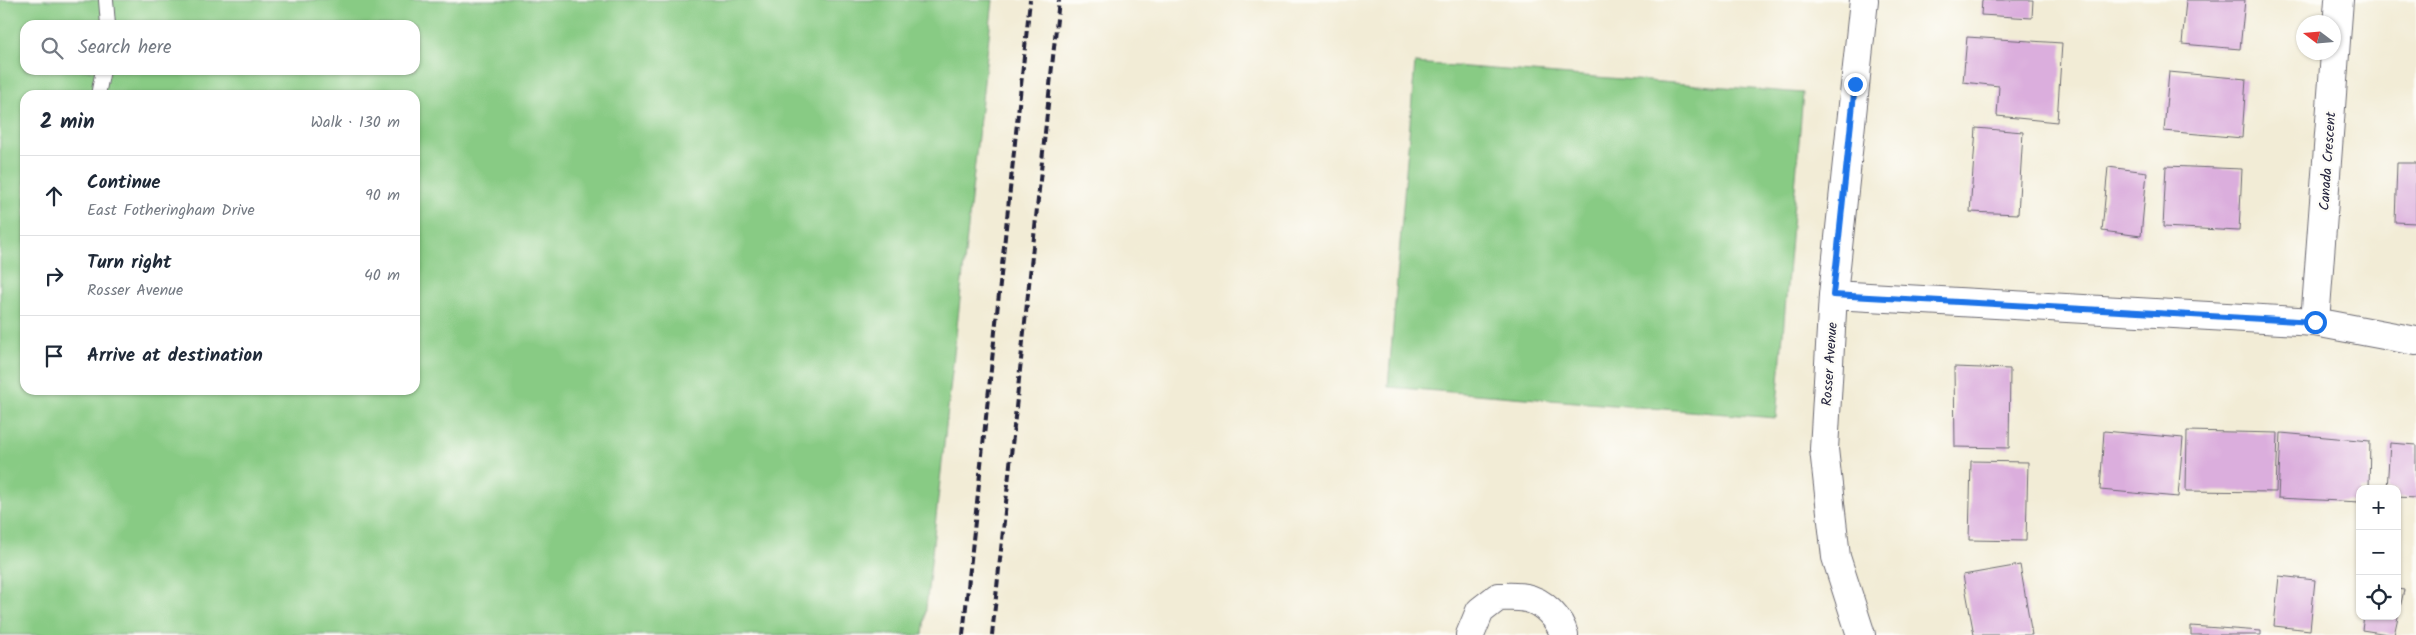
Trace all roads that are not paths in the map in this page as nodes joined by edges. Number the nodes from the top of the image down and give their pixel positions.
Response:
1 (106, 0) edge
2 (1864, 0) edge
3 (2339, 0) edge
4 (108, 20) edge
5 (102, 75) edge
6 (99, 90) edge
7 (1833, 295) junction
8 (2315, 322) junction
9 (2416, 341) edge
10 (1470, 635) edge
11 (1564, 635) edge
12 (1861, 635) edge

1 - 4 lane
2 - 7 street, Rosser Avenue
3 - 8 street, Canada Crescent
5 - 6 lane
7 - 8 street
7 - 12 street, Rosser Avenue
8 - 9 street
10 - 11 street

